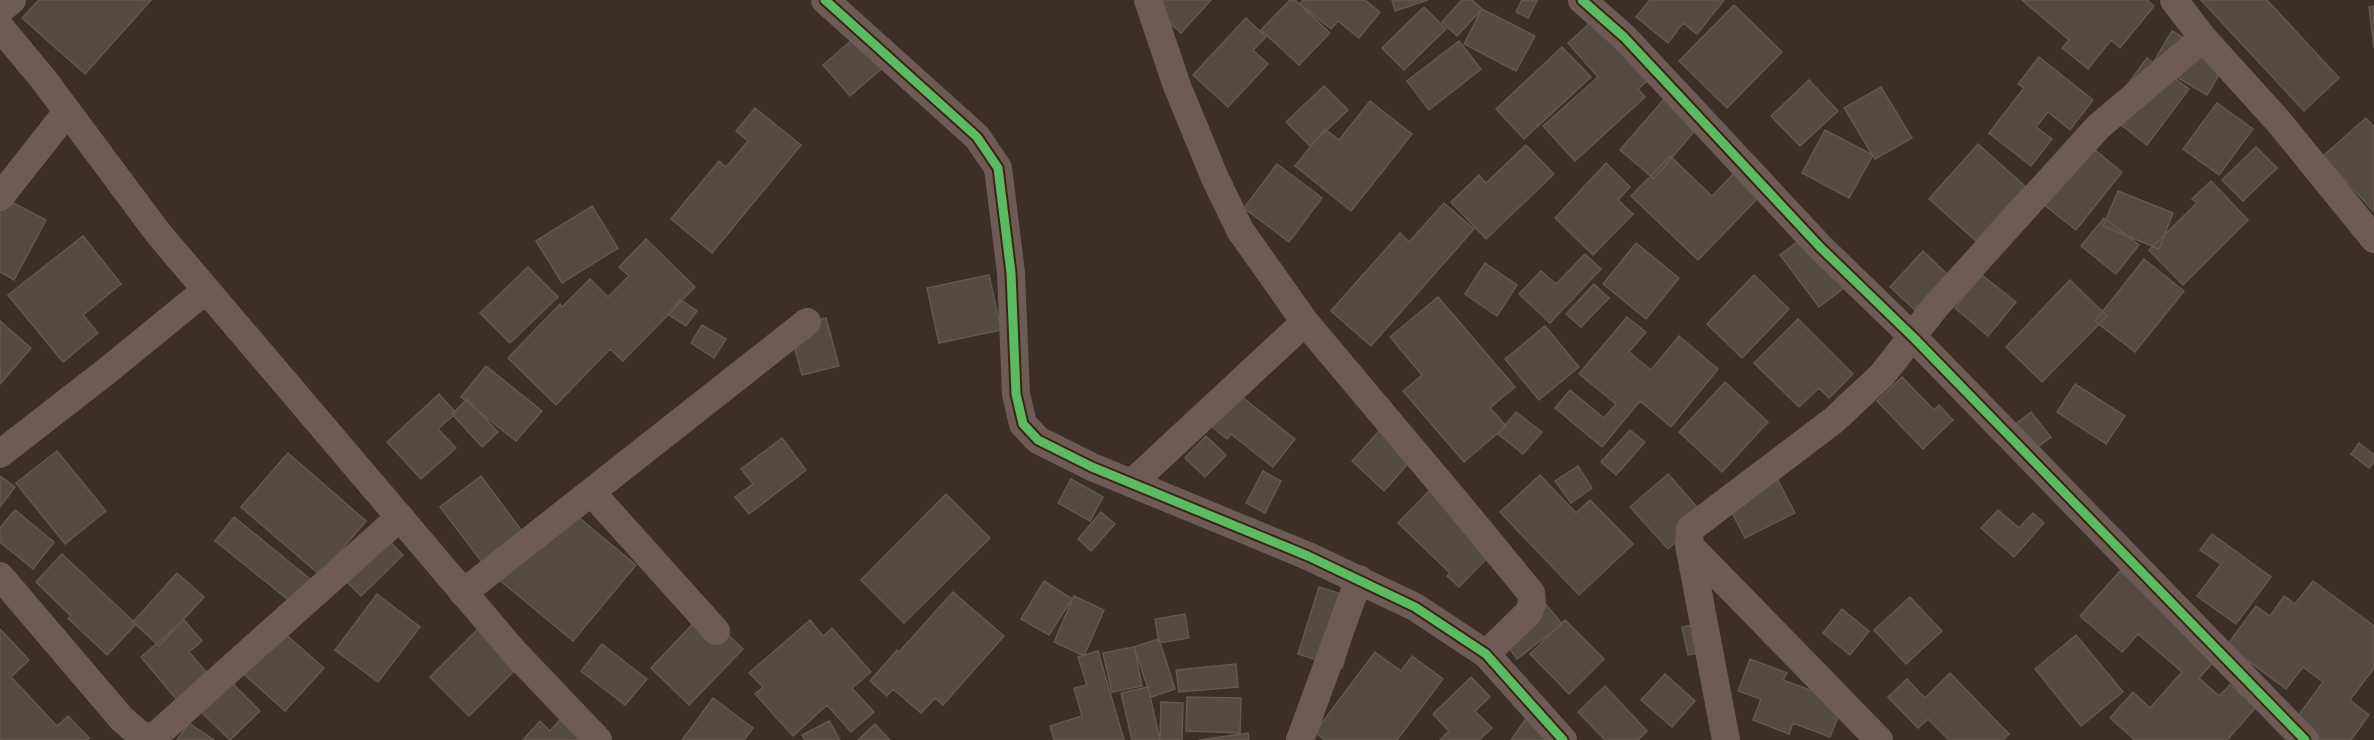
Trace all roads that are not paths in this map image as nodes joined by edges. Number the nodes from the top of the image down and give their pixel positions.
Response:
1 (12, 0) edge
2 (825, 0) edge
3 (1148, 0) edge
4 (1582, 0) edge
5 (2174, 0) edge
6 (0, 10) edge
7 (0, 27) edge
8 (2203, 38) junction
9 (67, 112) junction
10 (0, 197) edge
11 (2374, 239) edge
12 (206, 290) junction
13 (807, 322) dead end
14 (1305, 322) junction
15 (1913, 337) junction
16 (0, 454) edge
17 (1133, 482) junction
18 (592, 493) junction
19 (400, 517) junction
20 (1689, 545) junction
21 (0, 576) edge
22 (1359, 579) junction
23 (463, 592) junction
24 (717, 631) dead end
25 (1486, 654) junction
26 (595, 739) edge
27 (1300, 740) edge
28 (1563, 740) edge
29 (1726, 740) edge
30 (1880, 740) edge
31 (2305, 740) edge

1 - 6 street
2 - 17 street
3 - 14 street
4 - 15 street
5 - 8 street
7 - 9 street
8 - 11 street
8 - 15 street
9 - 10 street
9 - 12 street
12 - 16 street
12 - 19 street
13 - 18 street
14 - 17 street
14 - 25 street
15 - 20 street
15 - 31 street
17 - 22 street
18 - 23 street
18 - 24 street
19 - 21 street
19 - 23 street
20 - 29 street
20 - 30 street
22 - 25 street
22 - 27 street
23 - 26 street
25 - 28 street

